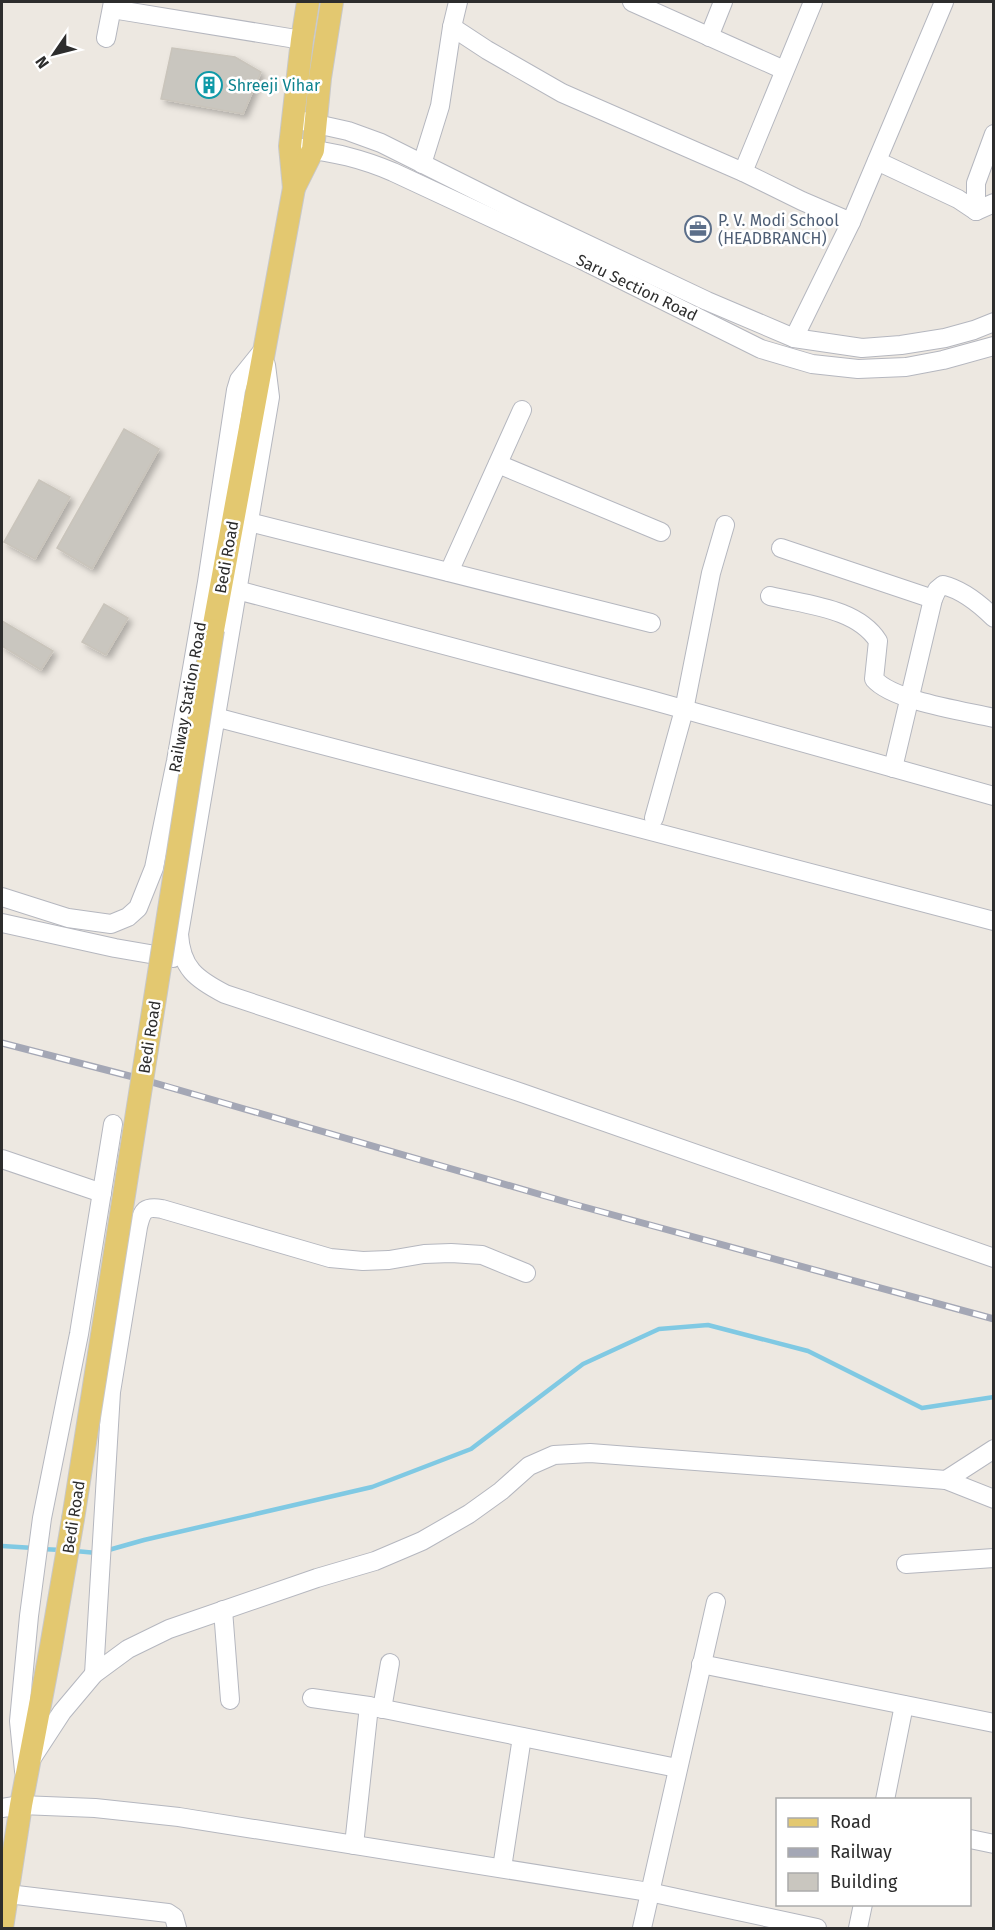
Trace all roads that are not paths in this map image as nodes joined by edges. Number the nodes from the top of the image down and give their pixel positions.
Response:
1 (309, 2) edge
2 (332, 2) edge
3 (458, 2) edge
4 (632, 2) edge
5 (723, 2) edge
6 (813, 2) edge
7 (944, 2) edge
8 (113, 5) edge
9 (452, 27) junction
10 (709, 37) junction
11 (106, 38) dead end
12 (302, 40) junction
13 (784, 70) junction
14 (293, 119) junction
15 (315, 123) junction
16 (993, 134) edge
17 (290, 146) junction
18 (313, 150) junction
19 (877, 161) junction
20 (422, 164) junction
21 (743, 171) junction
22 (294, 188) junction
23 (993, 203) edge
24 (976, 211) junction
25 (850, 222) junction
26 (993, 322) edge
27 (794, 338) junction
28 (993, 346) edge
29 (264, 349) junction
30 (522, 410) dead end
31 (498, 464) junction
32 (249, 522) junction
33 (725, 525) dead end
34 (661, 532) dead end
35 (781, 548) dead end
36 (946, 570) dead end
37 (449, 572) junction
38 (237, 590) junction
39 (935, 594) junction
40 (770, 596) dead end
41 (993, 618) edge
42 (651, 623) dead end
43 (909, 698) junction
44 (684, 710) junction
45 (215, 717) junction
46 (993, 718) edge
47 (893, 768) junction
48 (993, 796) edge
49 (654, 818) dead end
50 (2, 897) edge
51 (993, 921) edge
52 (2, 923) edge
53 (183, 960) junction
54 (113, 1124) dead end
55 (2, 1159) edge
56 (102, 1193) junction
57 (993, 1258) edge
58 (526, 1273) dead end
59 (993, 1449) edge
60 (946, 1480) junction
61 (993, 1499) edge
62 (993, 1558) edge
63 (906, 1564) dead end
64 (716, 1602) dead end
65 (223, 1610) junction
66 (390, 1663) dead end
67 (701, 1664) junction
68 (94, 1674) junction
69 (312, 1698) dead end
70 (230, 1700) dead end
71 (904, 1705) junction
72 (375, 1708) junction
73 (993, 1723) edge
74 (522, 1737) junction
75 (678, 1768) junction
76 (28, 1771) junction
77 (885, 1798) edge
78 (11, 1807) edge
79 (971, 1839) edge
80 (993, 1844) edge
81 (354, 1845) junction
82 (502, 1868) junction
83 (649, 1892) junction
84 (5, 1896) edge
85 (863, 1906) edge
86 (2, 1929) edge
87 (177, 1929) edge
88 (642, 1929) edge
89 (817, 1929) edge
90 (858, 1929) edge

1 - 12 main road
2 - 15 main road
3 - 9 street
4 - 10 street
5 - 10 street
6 - 13 street
7 - 19 street
8 - 11 street
8 - 12 street
9 - 20 street
9 - 21 street
10 - 13 street
12 - 14 main road
13 - 21 street
14 - 15 street, Saru Section Road
14 - 17 main road
15 - 18 main road
15 - 20 street, Saru Section Road
16 - 24 street
17 - 18 street, Saru Section Road
17 - 22 main road
18 - 22 main road, Bedi Road
18 - 28 street, Saru Section Road
19 - 24 street
19 - 25 street
20 - 27 street, Saru Section Road
21 - 25 street
22 - 29 main road, Bedi Road
23 - 24 street
25 - 27 street
26 - 27 street, Saru Section Road
29 - 32 street
29 - 50 street, Railway Station Road
29 - 76 main road, Bedi Road, bridge
30 - 31 street
31 - 34 street
31 - 37 street
32 - 37 street
32 - 38 street
33 - 44 street
35 - 39 street
36 - 39 street
37 - 42 street
38 - 44 street
38 - 45 street
39 - 41 street
39 - 43 street
40 - 43 street
43 - 46 street
43 - 47 street
44 - 47 street
44 - 49 street
45 - 51 street
45 - 53 street
47 - 48 street
52 - 53 street
53 - 57 street
54 - 56 street
55 - 56 street
56 - 76 street
58 - 68 street
59 - 60 street
60 - 61 street
60 - 65 street
62 - 63 street
64 - 67 street
65 - 68 street
65 - 70 street
66 - 72 street
67 - 71 street
67 - 75 street
68 - 76 street
69 - 72 street
71 - 73 street
71 - 77 street
72 - 74 street
72 - 81 street
74 - 75 street
74 - 82 street
75 - 83 street
76 - 78 main road, Bedi Road
78 - 81 street
78 - 84 main road, Bedi Road
79 - 80 street
81 - 82 street
82 - 83 street
83 - 88 street
83 - 89 street
84 - 86 main road, Bedi Road
84 - 87 street
85 - 90 street

